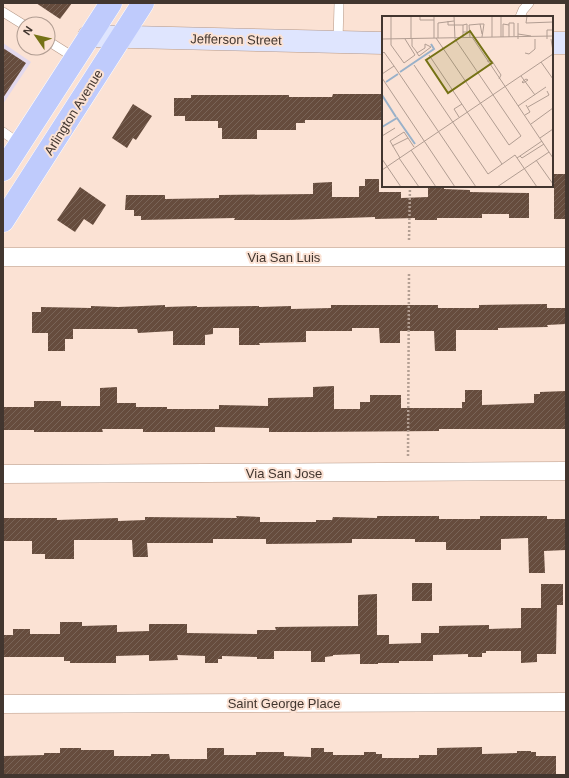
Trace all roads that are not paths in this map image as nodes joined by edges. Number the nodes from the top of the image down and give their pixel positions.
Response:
1 (111, 3) edge
2 (143, 3) edge
3 (149, 3) edge
4 (339, 3) edge
5 (529, 3) edge
6 (3, 12) edge
7 (520, 16) edge
8 (16, 20) edge
9 (89, 36) junction
10 (121, 36) junction
11 (166, 37) junction
12 (338, 42) junction
13 (382, 43) edge
14 (553, 43) edge
15 (566, 43) edge
16 (56, 46) edge
17 (75, 58) junction
18 (11, 138) edge
19 (3, 170) edge
20 (3, 221) edge
21 (3, 257) edge
22 (566, 257) edge
23 (566, 471) edge
24 (3, 474) edge
25 (566, 702) edge
26 (3, 704) edge

1 - 9 main road, Arlington Avenue
2 - 10 main road, Arlington Avenue
3 - 11 street
4 - 12 lane
5 - 7 lane
6 - 8 lane
9 - 10 street, Jefferson Street
9 - 17 main road, Arlington Avenue
10 - 11 street, Jefferson Street
10 - 20 main road, Arlington Avenue
11 - 12 street, Jefferson Street
12 - 13 street, Jefferson Street
14 - 15 street
16 - 17 lane
17 - 18 main road, Arlington Avenue
18 - 19 main road, Arlington Avenue
21 - 22 street, Via San Luis
23 - 24 street, Via San Jose
25 - 26 street, Saint George Place

